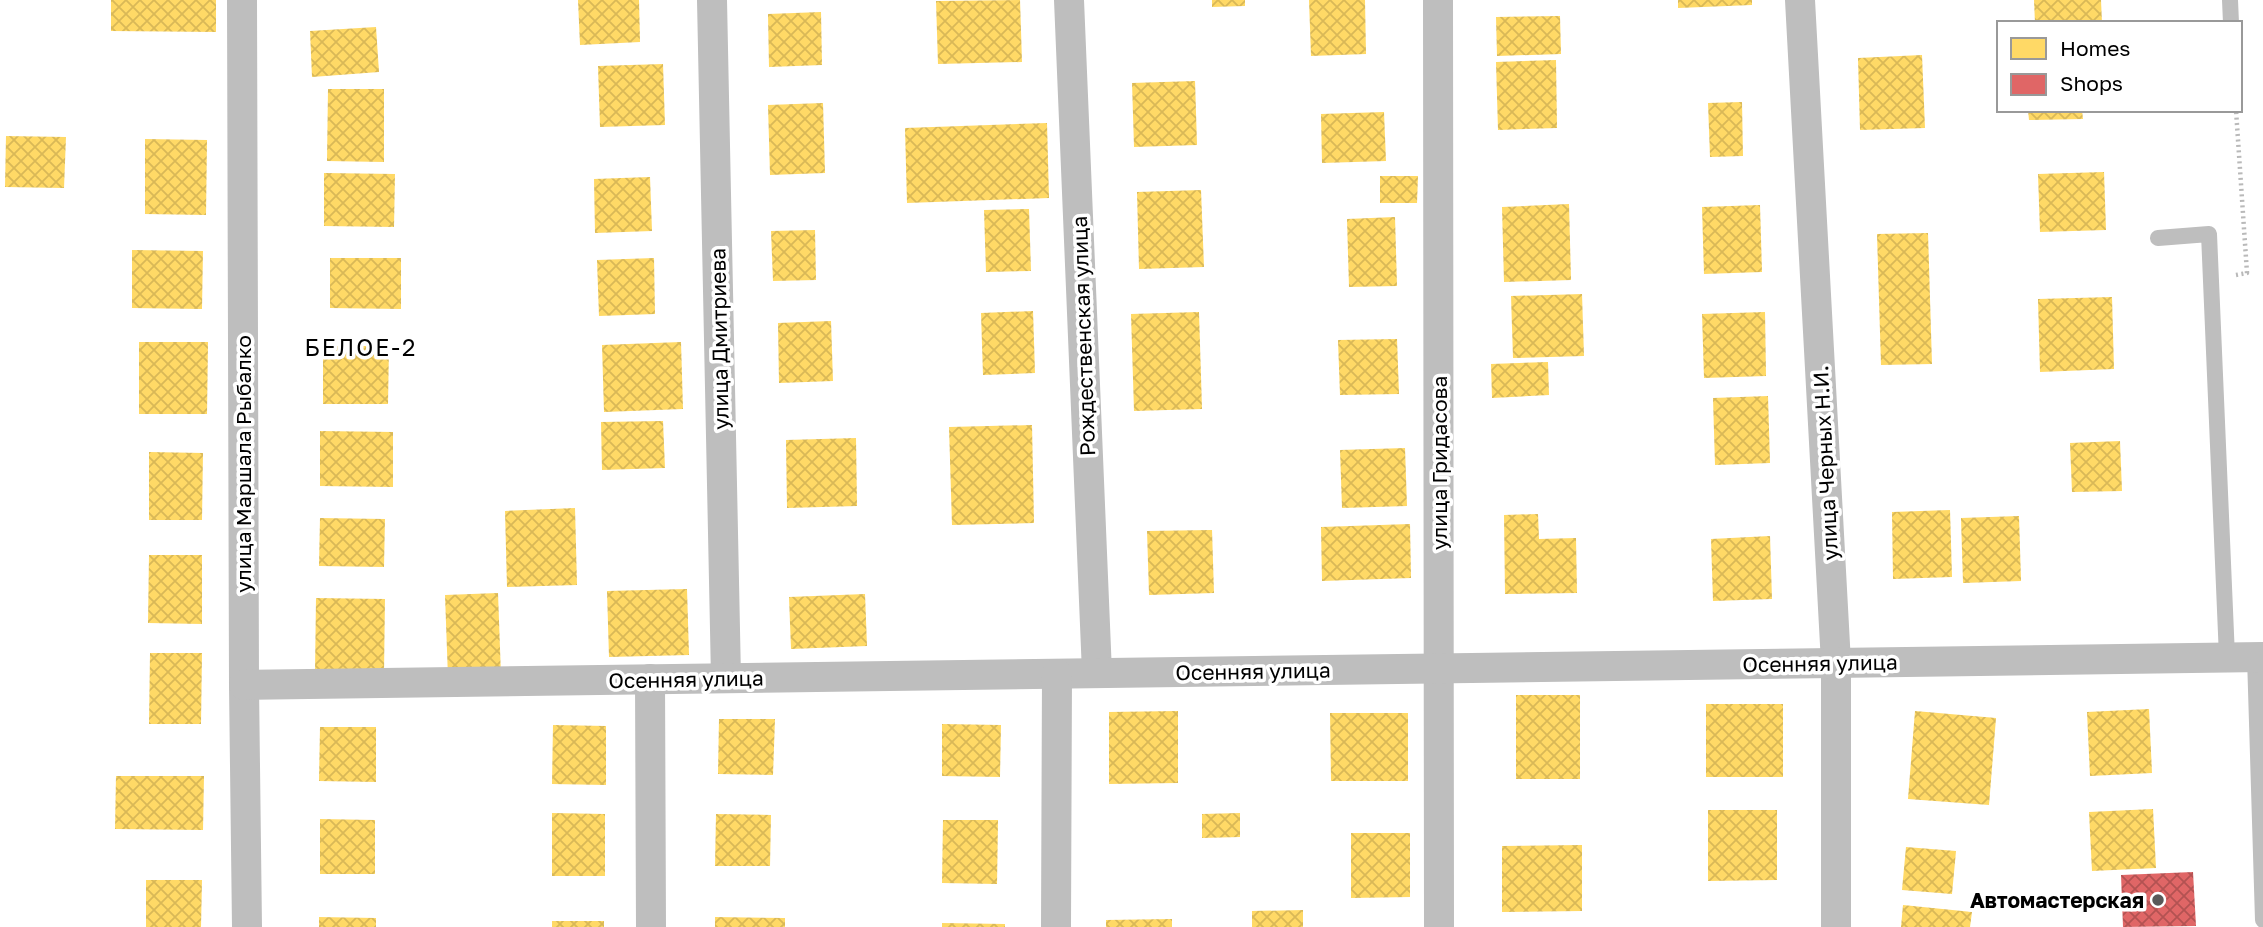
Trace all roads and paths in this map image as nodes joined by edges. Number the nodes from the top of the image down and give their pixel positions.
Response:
1 (242, 0) edge
2 (712, 0) edge
3 (1069, 0) edge
4 (1438, 0) edge
5 (1800, 0) edge
6 (2230, 0) edge
7 (2231, 21) edge
8 (2236, 112) edge
9 (2158, 238) dead end
10 (2247, 273) dead end
11 (2248, 657) edge
12 (1836, 663) junction
13 (1439, 668) junction
14 (1097, 673) junction
15 (1057, 674) junction
16 (726, 678) junction
17 (650, 679) junction
18 (244, 685) junction
19 (2263, 920) edge
20 (247, 927) edge
21 (651, 927) edge
22 (1056, 927) edge
23 (1439, 927) edge
24 (1836, 927) edge

1 - 18 street, улица Маршала Рыбалко
2 - 16 street, улица Дмитриева
3 - 14 street, Рождественская улица
4 - 13 street, улица Гридасова
5 - 12 street, улица Черных Н.И.
6 - 7 lane
8 - 10 path
9 - 11 lane
11 - 12 street, Осенняя улица
11 - 19 lane
12 - 13 street, Осенняя улица
12 - 24 street, улица Черных Н.И.
13 - 14 street, Осенняя улица
13 - 23 street, улица Гридасова
14 - 15 street, Осенняя улица
15 - 16 street, Осенняя улица
15 - 22 street
16 - 17 street, Осенняя улица
17 - 18 street, Осенняя улица
17 - 21 street
18 - 20 street, улица Маршала Рыбалко

